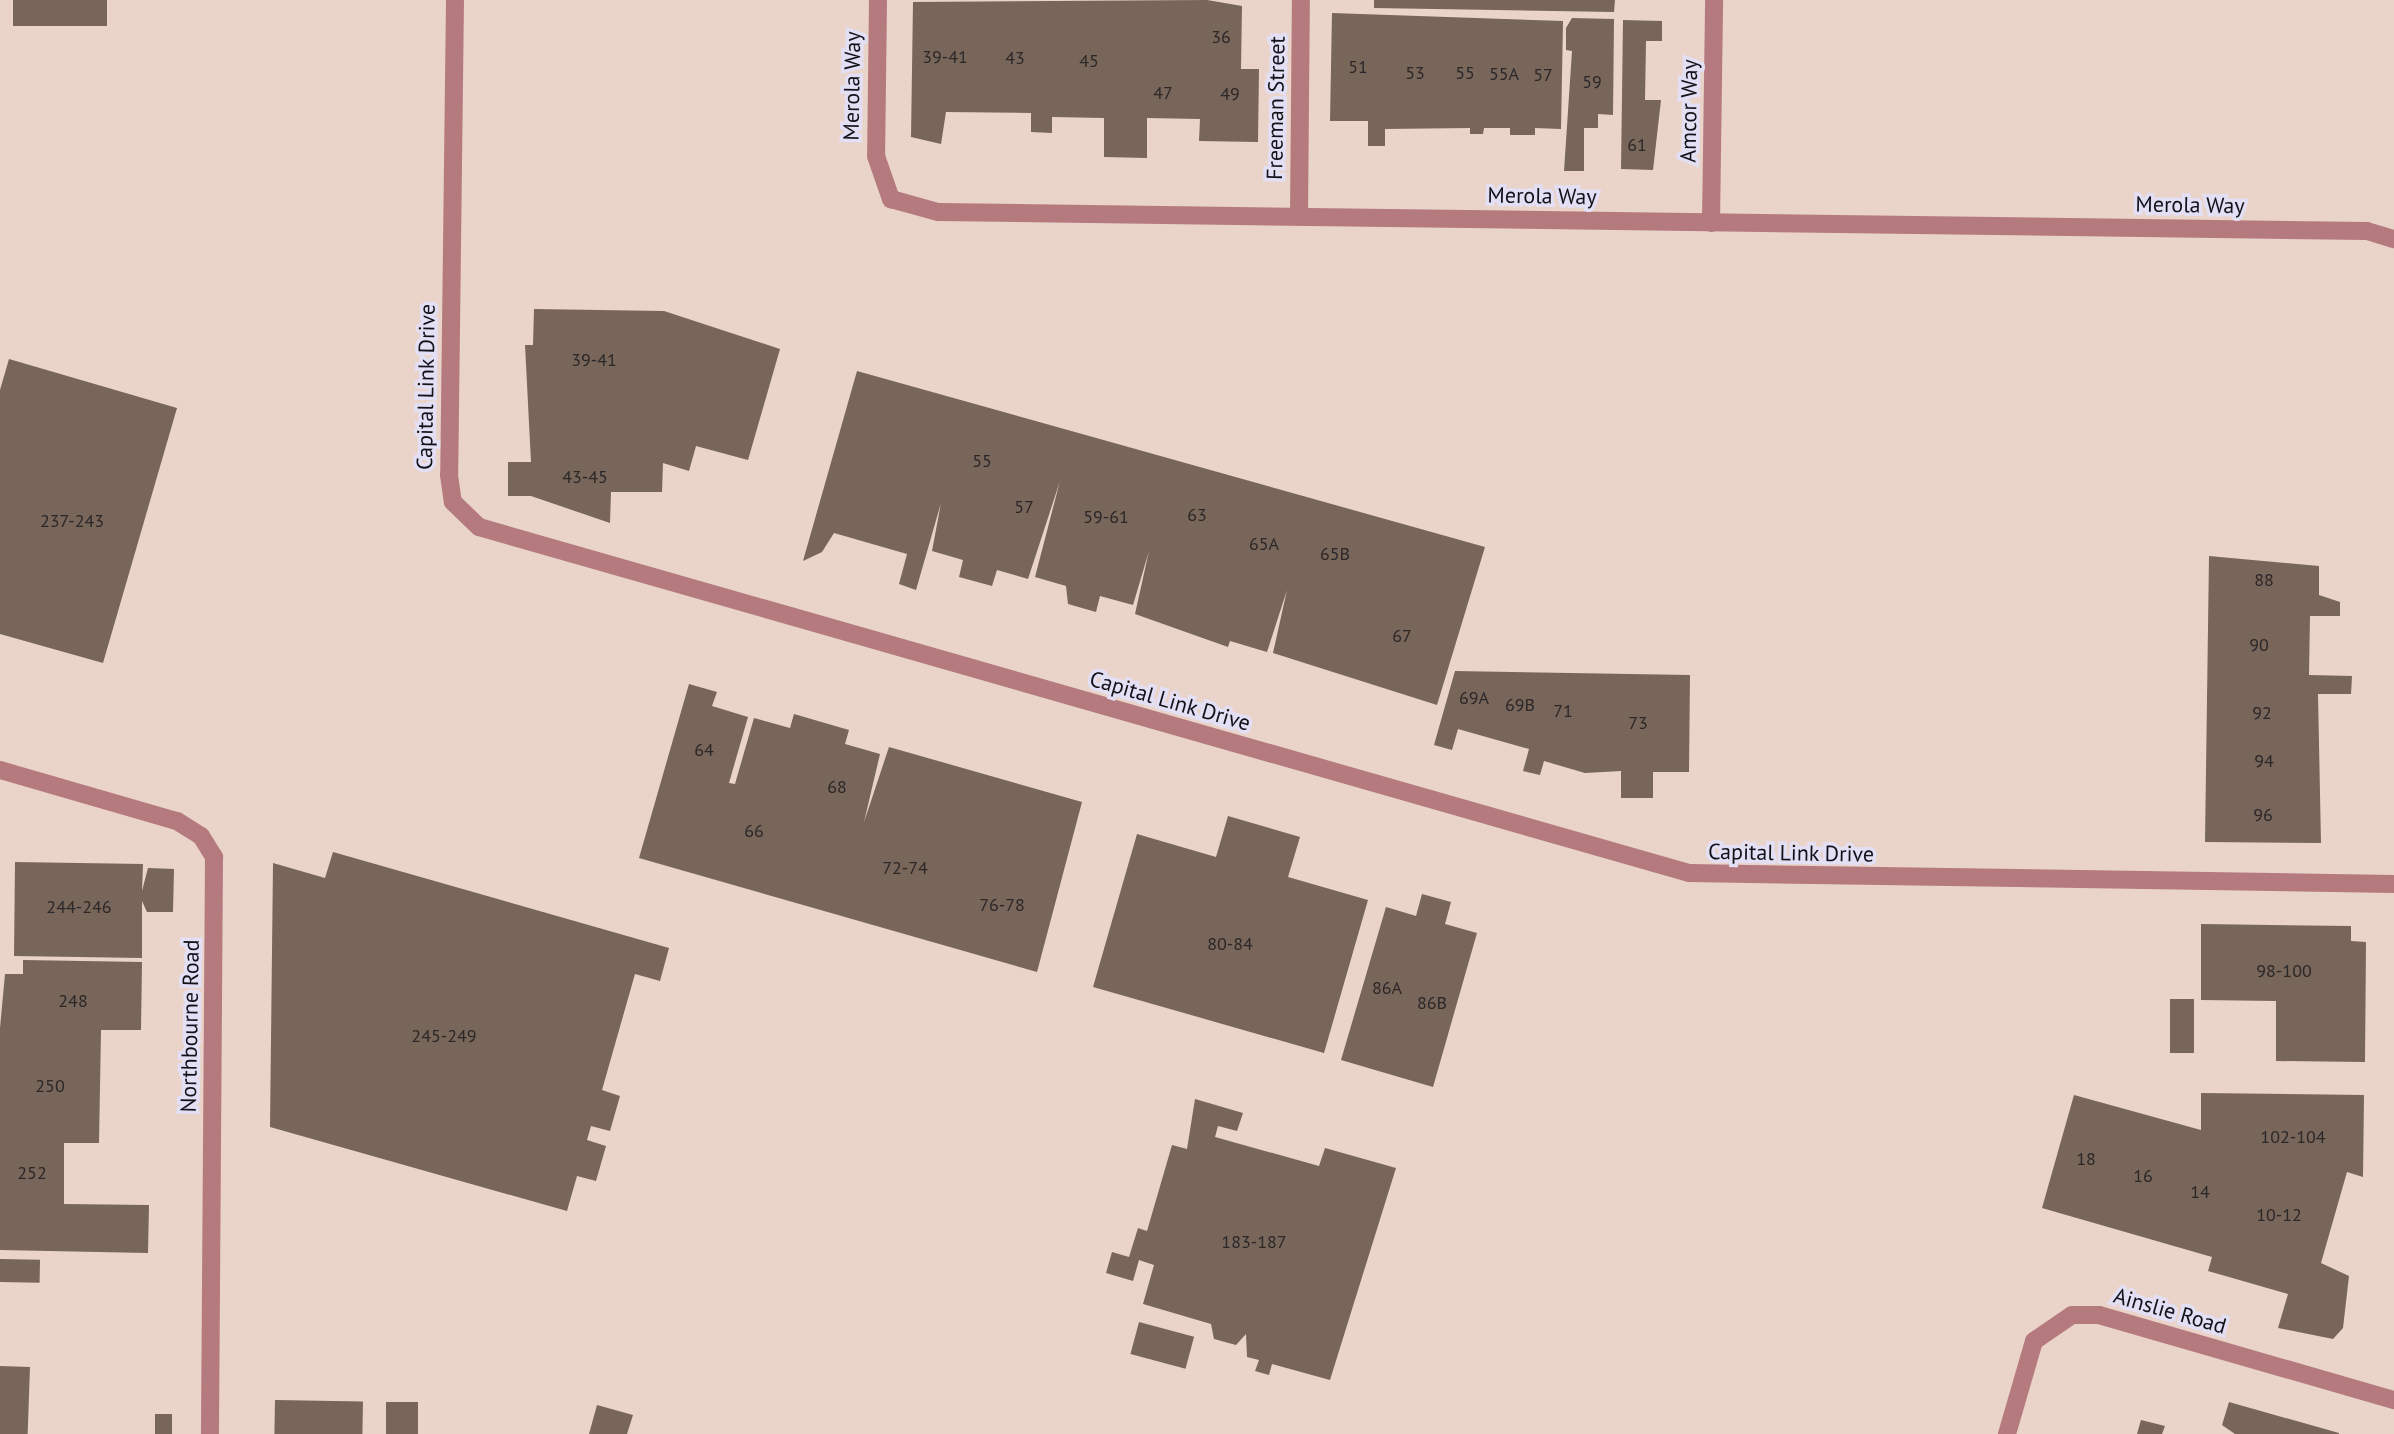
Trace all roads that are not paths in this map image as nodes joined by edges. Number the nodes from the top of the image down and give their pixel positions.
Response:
1 (455, 0) edge
2 (878, 0) edge
3 (1301, 0) edge
4 (1714, 0) edge
5 (1299, 216) junction
6 (1711, 223) junction
7 (2394, 239) edge
8 (0, 770) edge
9 (2394, 884) edge
10 (2394, 1400) edge
11 (210, 1434) edge
12 (2007, 1434) edge

1 - 9 street, Capital Link Drive
2 - 5 street, Merola Way
3 - 5 street, Freeman Street
4 - 6 street, Amcor Way
5 - 6 street, Merola Way
6 - 7 street, Merola Way
8 - 11 street, Northbourne Road
10 - 12 street, Ainslie Road

